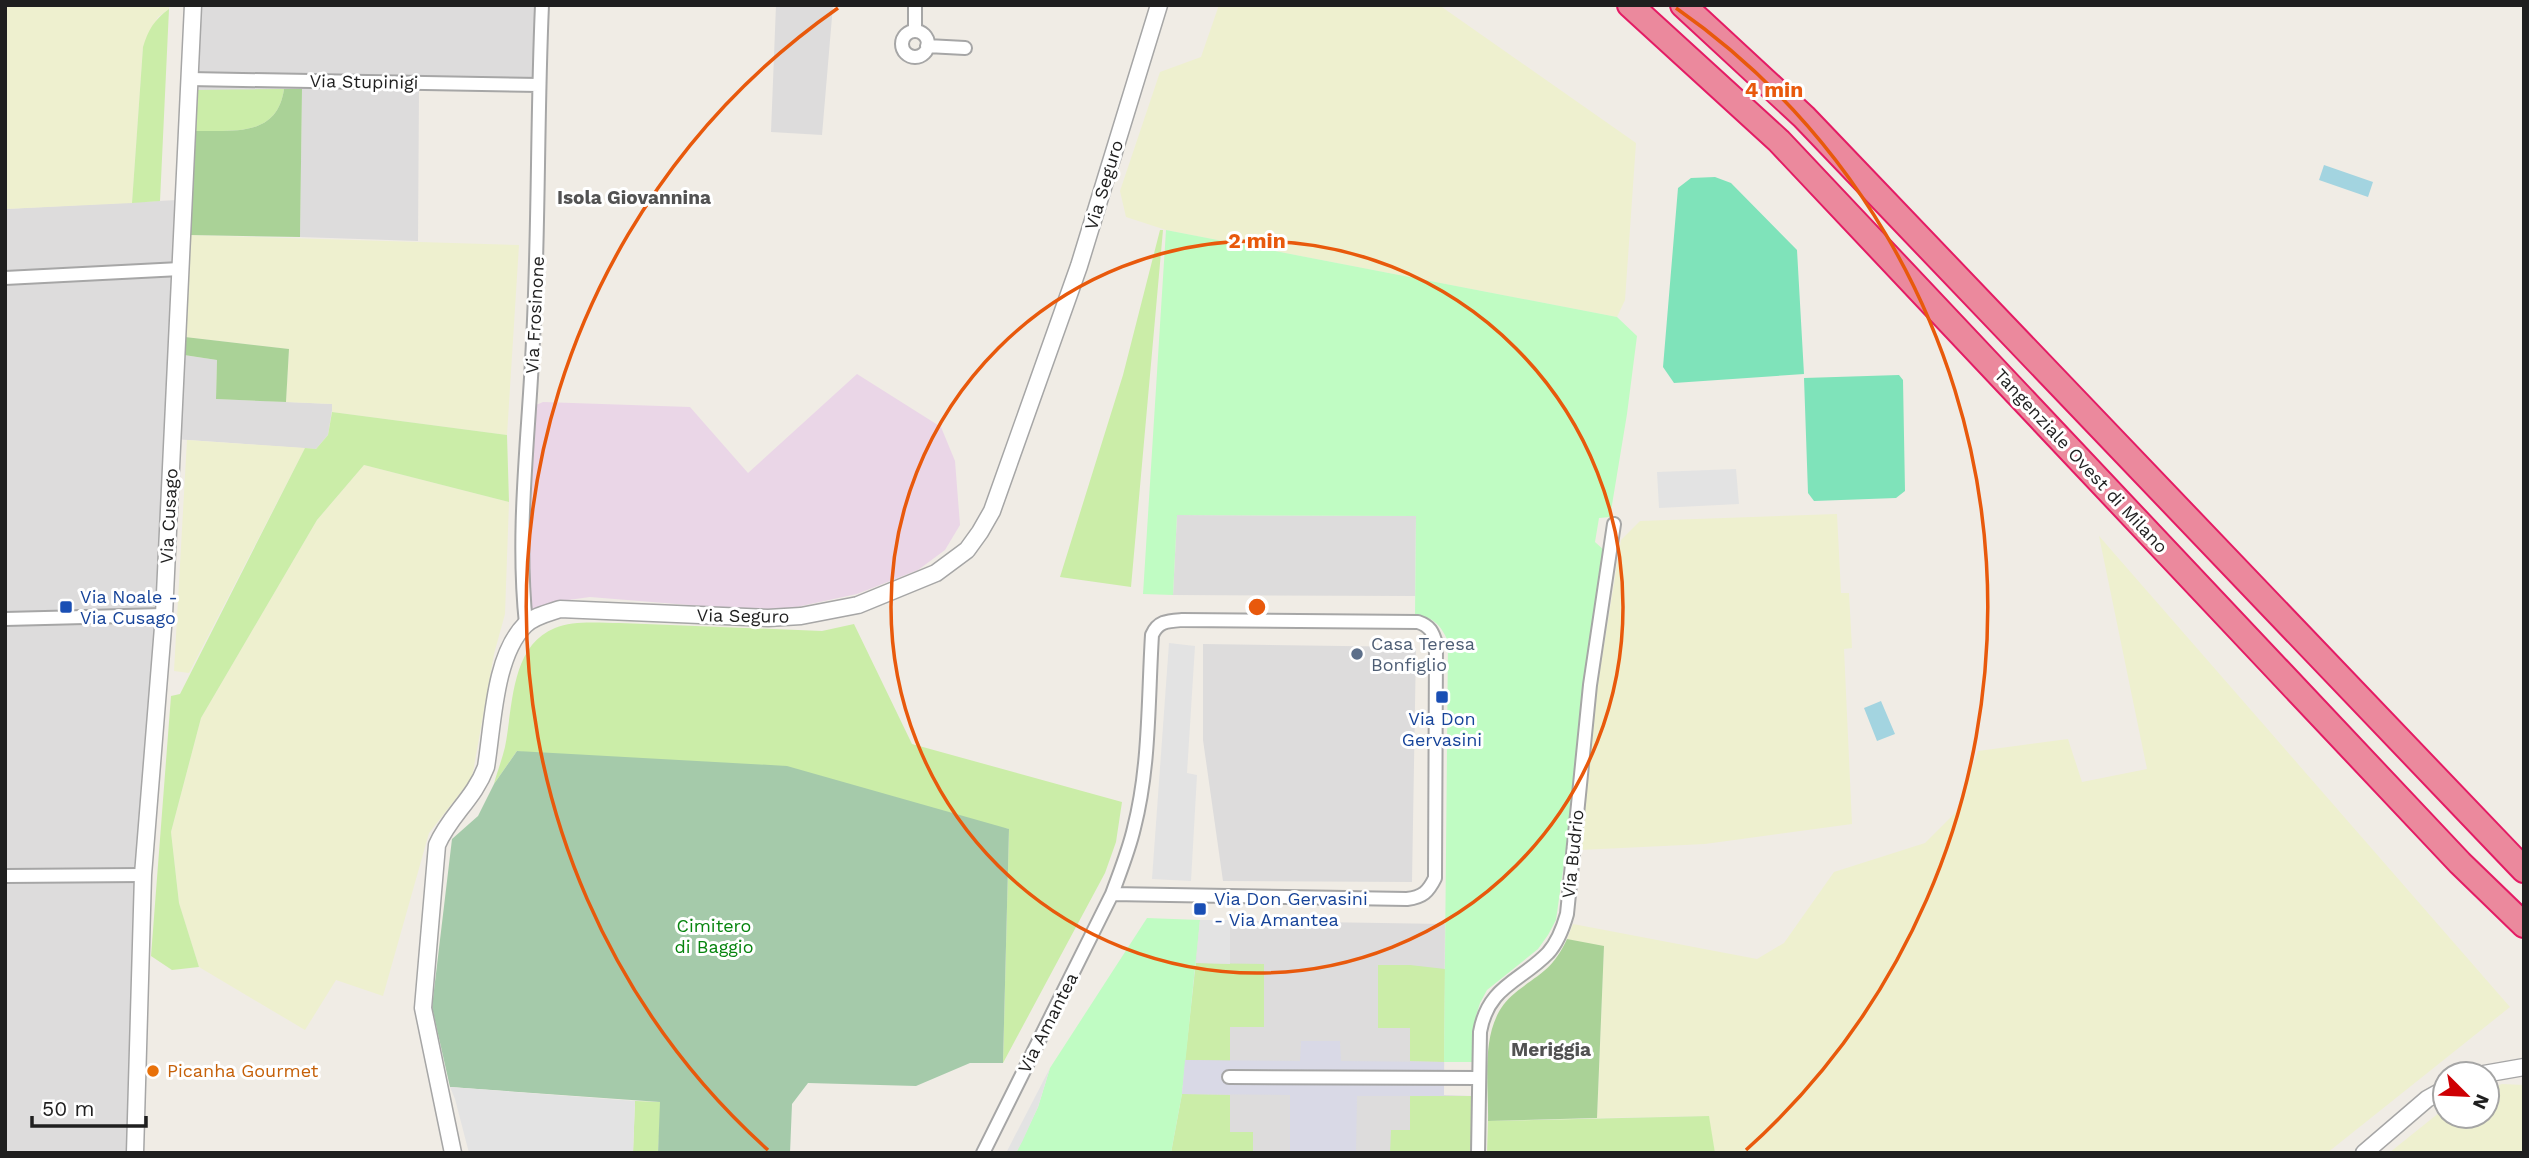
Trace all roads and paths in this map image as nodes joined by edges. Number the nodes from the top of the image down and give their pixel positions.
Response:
1 (193, 5) edge
2 (542, 5) edge
3 (915, 5) edge
4 (1159, 5) edge
5 (1630, 5) edge
6 (1682, 5) edge
7 (915, 31) junction
8 (928, 46) junction
9 (965, 48) dead end
10 (189, 79) junction
11 (539, 85) junction
12 (180, 269) junction
13 (5, 278) edge
14 (1614, 524) dead end
15 (164, 615) junction
16 (5, 619) edge
17 (526, 624) junction
18 (2524, 870) edge
19 (143, 875) junction
20 (5, 876) edge
21 (1112, 894) junction
22 (2524, 925) edge
23 (2524, 1067) edge
24 (2501, 1071) edge
25 (1229, 1077) dead end
26 (1479, 1077) junction
27 (2431, 1097) edge
28 (135, 1153) edge
29 (453, 1153) edge
30 (983, 1153) edge
31 (1478, 1153) edge
32 (2364, 1153) edge

1 - 10 street, Via Cusago
2 - 11 street, Via Frosinone
3 - 7 street
4 - 17 street, Via Seguro
5 - 22 highway, Tangenziale Ovest di Milano
6 - 18 highway, Tangenziale Ovest di Milano
7 - 8 street
7 - 8 street
8 - 9 street
10 - 11 street, Via Stupinigi
10 - 12 street, Via Cusago
11 - 17 street, Via Frosinone
12 - 13 street
12 - 15 street, Via Cusago
14 - 26 street, Via Budrio
15 - 16 street
15 - 19 street, Via Cusago
17 - 29 street
19 - 20 street
19 - 28 street, Via Cusago
21 - 21 street, Via Amantea
21 - 30 street, Via Amantea
23 - 24 street
25 - 26 street
26 - 31 street, Via Budrio
27 - 32 street

